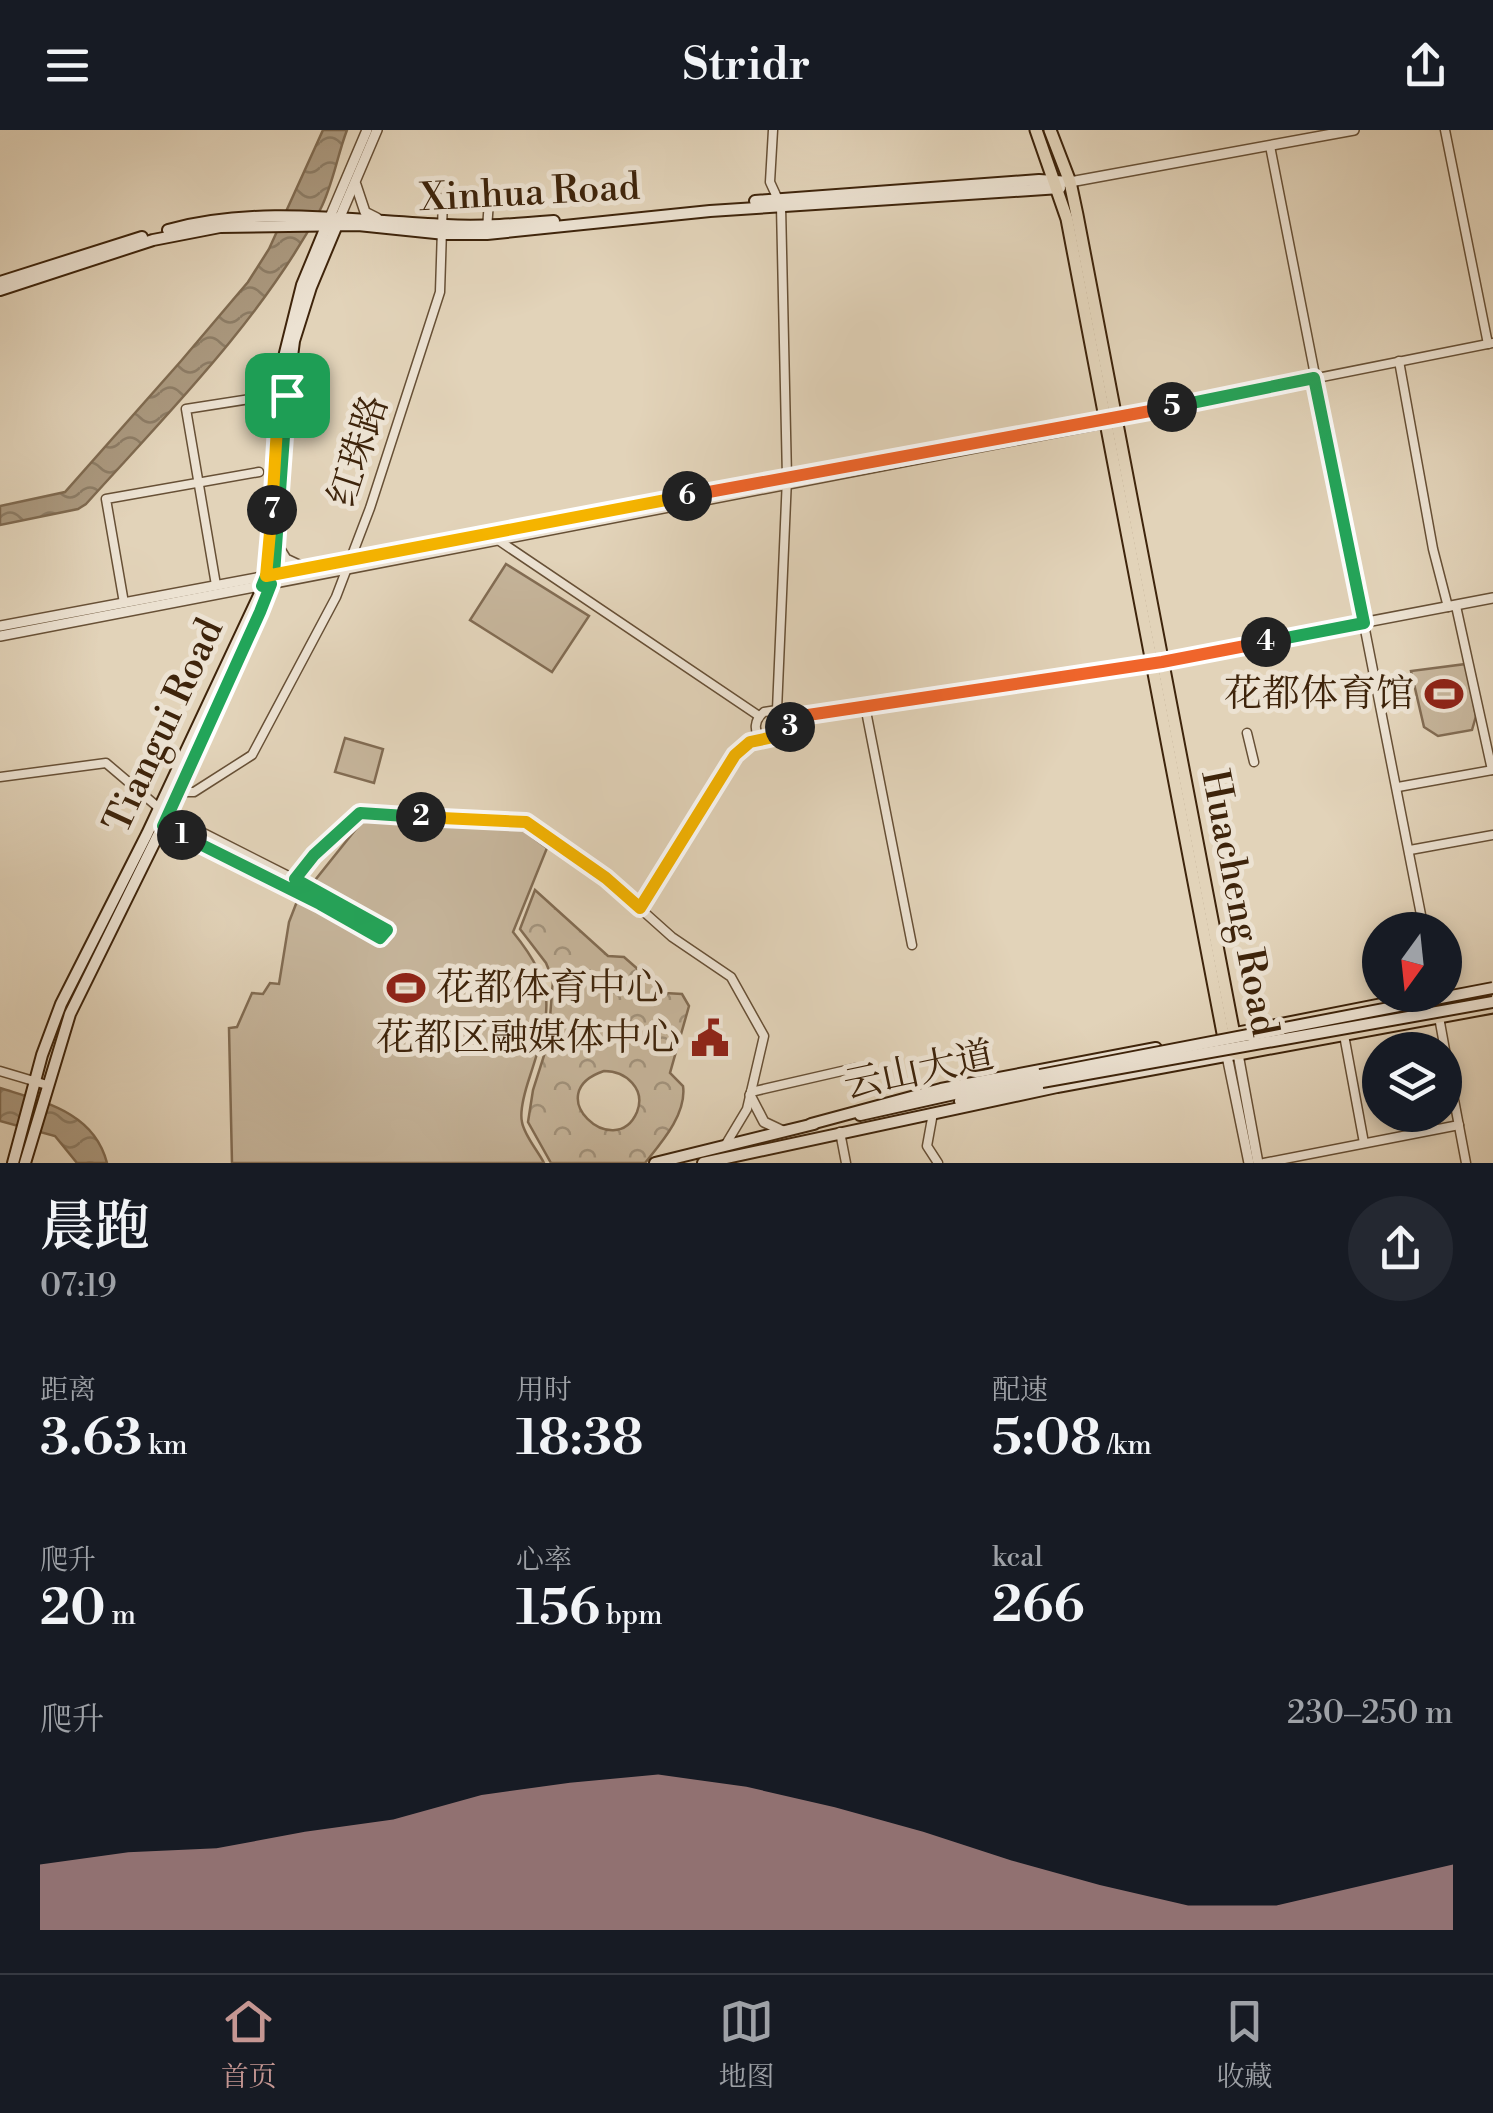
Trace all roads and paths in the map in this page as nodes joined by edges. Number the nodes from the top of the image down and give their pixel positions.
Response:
1 (367, 130) edge
2 (376, 130) edge
3 (774, 130) edge
4 (1036, 130) edge
5 (1050, 130) edge
6 (1354, 130) edge
7 (1445, 130) edge
8 (1270, 146) junction
9 (355, 181) junction
10 (1062, 183) junction
11 (779, 202) junction
12 (377, 218) junction
13 (328, 221) junction
14 (443, 229) junction
15 (487, 230) junction
16 (0, 286) edge
17 (1490, 344) edge
18 (1399, 361) junction
19 (1314, 378) junction
20 (283, 394) junction
21 (1110, 420) junction
22 (259, 472) dead end
23 (787, 481) junction
24 (199, 483) junction
25 (493, 536) junction
26 (278, 544) junction
27 (349, 564) junction
28 (310, 567) junction
29 (268, 580) junction
30 (216, 585) junction
31 (231, 591) junction
32 (1493, 598) edge
33 (124, 603) junction
34 (1452, 606) junction
35 (253, 609) junction
36 (1364, 623) junction
37 (0, 626) edge
38 (0, 636) edge
39 (1158, 662) junction
40 (865, 706) junction
41 (776, 710) junction
42 (759, 716) junction
43 (788, 718) junction
44 (1247, 733) dead end
45 (762, 740) junction
46 (1254, 762) dead end
47 (1492, 770) edge
48 (0, 777) edge
49 (1398, 787) junction
50 (179, 792) junction
51 (164, 816) junction
52 (1493, 835) edge
53 (1410, 850) junction
54 (295, 879) junction
55 (288, 888) junction
56 (640, 908) junction
57 (1421, 912) edge
58 (912, 945) dead end
59 (1462, 993) edge
60 (1493, 995) edge
61 (1363, 1012) edge
62 (1436, 1012) edge
63 (1438, 1018) junction
64 (1341, 1028) junction
65 (1441, 1032) edge
66 (1230, 1045) junction
67 (855, 1068) dead end
68 (0, 1071) edge
69 (1041, 1079) junction
70 (41, 1083) junction
71 (751, 1094) junction
72 (933, 1113) junction
73 (811, 1124) junction
74 (783, 1130) junction
75 (28, 1131) junction
76 (1424, 1132) edge
77 (1460, 1132) edge
78 (834, 1133) junction
79 (727, 1144) junction
80 (1364, 1144) junction
81 (724, 1161) edge
82 (13, 1163) edge
83 (25, 1163) edge
84 (655, 1163) edge
85 (703, 1163) edge
86 (846, 1163) edge
87 (938, 1163) edge
88 (1248, 1163) edge
89 (1261, 1163) edge
90 (1466, 1163) edge

1 - 13 street, Tiangui Road
2 - 9 street, Tiangui Road
3 - 11 street
4 - 10 highway
5 - 10 highway
6 - 8 street, Xinhua Road
7 - 17 street
8 - 10 street, Xinhua Road
8 - 19 street
9 - 12 street
9 - 13 street, Tiangui Road
10 - 11 main road, Xinhua Road
10 - 21 highway, Huacheng Road
11 - 15 main road, Xinhua Road
11 - 23 street
12 - 13 main road, Xinhua Road
12 - 14 main road, Xinhua Road
13 - 14 main road, Xinhua Road
13 - 16 main road, Xinhua Road
13 - 20 main road, Tiangui Road
14 - 15 main road, Xinhua Road
14 - 15 street
14 - 27 street, 红珠路
17 - 18 street
18 - 19 street
18 - 34 street
19 - 21 street
19 - 36 street
20 - 24 street
20 - 26 main road, Tiangui Road
20 - 29 main road, Tiangui Road
21 - 23 street
21 - 39 highway, Huacheng Road
22 - 24 street
23 - 25 street
23 - 41 street
24 - 30 street
24 - 33 street
25 - 27 street
25 - 42 street
26 - 28 street
26 - 29 main road, Tiangui Road
27 - 28 street
27 - 29 street
27 - 50 street, 红珠路
28 - 29 street
29 - 30 street
29 - 31 street
29 - 35 main road, Tiangui Road
29 - 50 main road, Tiangui Road
30 - 33 street
31 - 35 street
31 - 38 street
32 - 34 street
33 - 37 street
34 - 36 street
34 - 47 street
35 - 51 main road, Tiangui Road
36 - 39 street
36 - 49 street
39 - 40 street
39 - 66 highway, Huacheng Road
40 - 43 street
40 - 58 street
41 - 42 street
41 - 43 street
42 - 45 street
43 - 45 street
44 - 46 street
45 - 56 street
47 - 49 street
48 - 51 street
49 - 53 street
50 - 51 main road, Tiangui Road
51 - 54 street
51 - 55 street
51 - 70 main road, Tiangui Road
51 - 70 main road, Tiangui Road
52 - 53 street
53 - 57 street
54 - 55 street
54 - 55 street
54 - 56 street
56 - 71 street
59 - 60 highway
60 - 63 highway
60 - 64 main road, bridge
60 - 69 main road, bridge
61 - 66 highway
62 - 63 street
63 - 64 highway
63 - 65 street
64 - 66 main road
64 - 66 highway
64 - 80 street
66 - 72 main road
66 - 73 main road
66 - 88 street, Huacheng Road
66 - 89 street, Huacheng Road
67 - 71 street
68 - 70 street
69 - 73 main road, 云山大道
69 - 78 main road, 云山大道
70 - 75 main road, Tiangui Road
71 - 74 street
71 - 79 street
72 - 78 main road
72 - 87 street
73 - 74 main road
74 - 79 main road
75 - 82 main road, Tiangui Road
75 - 83 main road
76 - 80 street
77 - 90 street
78 - 81 main road
78 - 86 street
79 - 81 street
79 - 84 main road
80 - 89 street
81 - 85 main road

